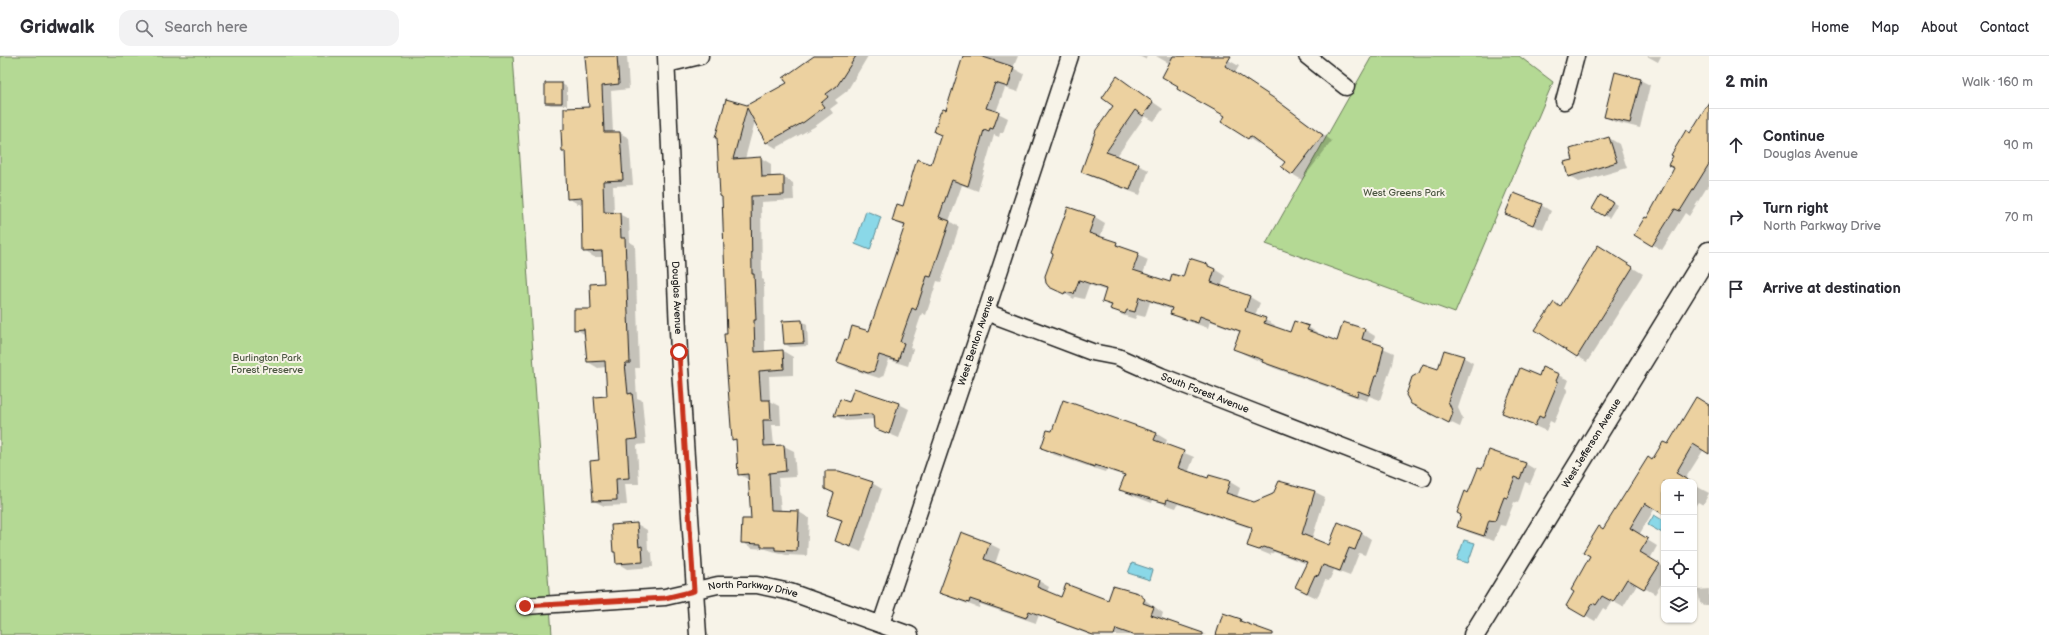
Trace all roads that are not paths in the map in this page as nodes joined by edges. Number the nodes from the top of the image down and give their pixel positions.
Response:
1 (700, 56) edge
2 (1070, 56) edge
3 (1307, 56) edge
4 (1576, 56) edge
5 (667, 60) edge
6 (1346, 87) dead end
7 (1564, 102) dead end
8 (1709, 252) edge
9 (986, 312) junction
10 (1423, 478) dead end
11 (694, 591) junction
12 (525, 606) dead end
13 (881, 624) junction
14 (698, 635) edge
15 (910, 635) edge
16 (1474, 635) edge

1 - 5 street
2 - 9 street, West Benton Avenue
3 - 6 street
4 - 7 street
5 - 11 street, Douglas Avenue
8 - 16 street, West Jefferson Avenue
9 - 10 street, South Forest Avenue
9 - 13 street, West Benton Avenue
11 - 12 street, North Parkway Drive
11 - 13 street, North Parkway Drive
11 - 14 street, Douglas Avenue
13 - 15 street, North Parkway Drive

